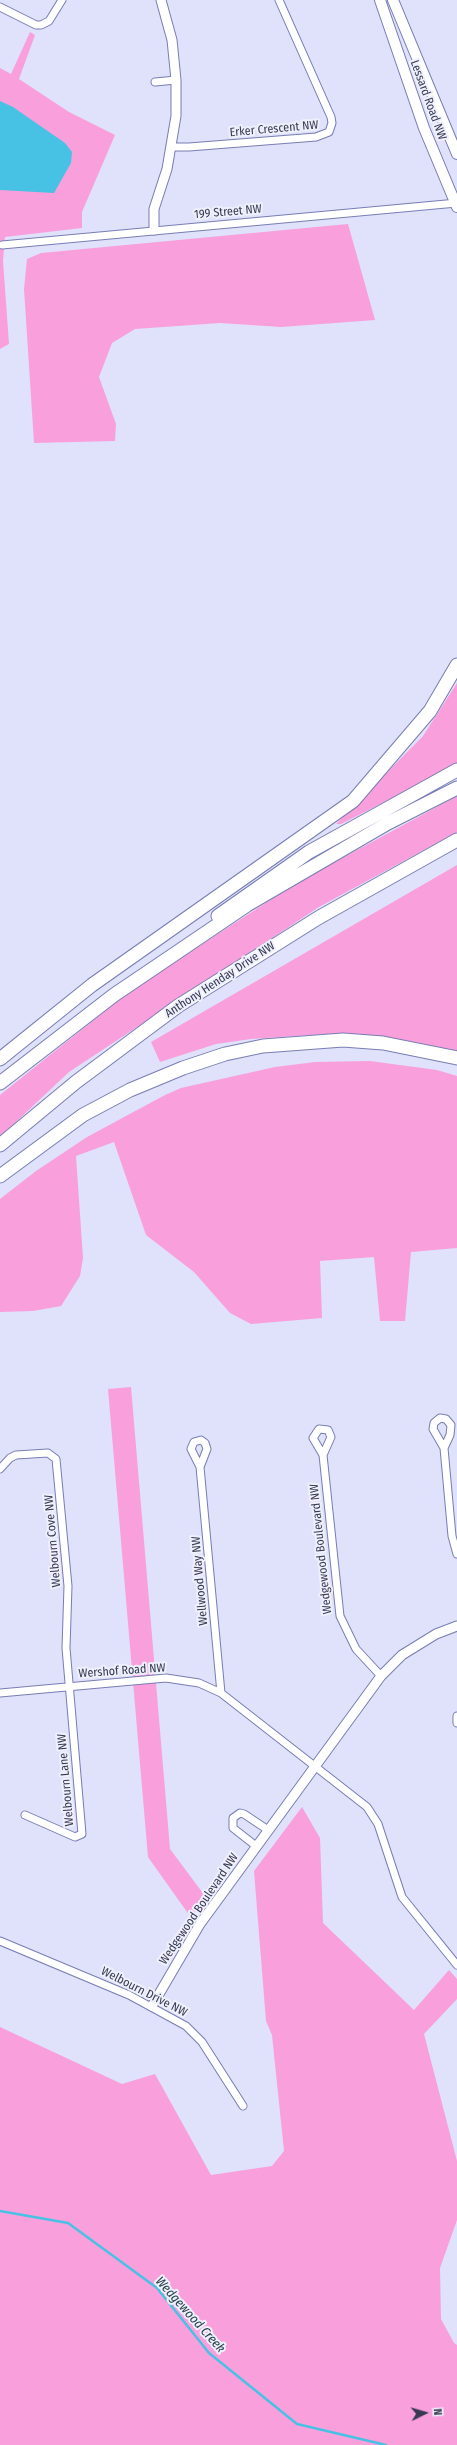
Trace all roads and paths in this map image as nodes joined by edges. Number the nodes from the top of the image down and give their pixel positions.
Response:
1 (62, 0) edge
2 (161, 0) edge
3 (279, 0) edge
4 (380, 0) edge
5 (394, 0) edge
6 (0, 7) edge
7 (176, 80) junction
8 (155, 82) dead end
9 (172, 147) junction
10 (457, 154) edge
11 (456, 204) edge
12 (154, 230) junction
13 (2, 245) dead end
14 (457, 665) edge
15 (457, 770) edge
16 (457, 788) edge
17 (457, 840) edge
18 (174, 953) junction
19 (457, 1058) edge
20 (0, 1059) edge
21 (0, 1083) edge
22 (0, 1145) edge
23 (0, 1176) edge
24 (444, 1448) dead end
25 (323, 1455) dead end
26 (200, 1467) dead end
27 (0, 1469) edge
28 (457, 1554) edge
29 (457, 1626) edge
30 (381, 1676) junction
31 (70, 1686) junction
32 (0, 1693) edge
33 (221, 1693) junction
34 (457, 1716) edge
35 (457, 1723) edge
36 (314, 1766) junction
37 (25, 1815) dead end
38 (268, 1830) junction
39 (256, 1846) junction
40 (0, 1942) edge
41 (457, 1965) edge
42 (152, 2006) junction
43 (243, 2106) dead end

1 - 6 street
2 - 7 street
3 - 9 street, Erker Crescent NW
4 - 11 main road, Lessard Road NW
5 - 10 main road, Lessard Road NW
7 - 8 street
7 - 9 street
9 - 12 street
11 - 12 street, 199 Street NW
12 - 13 street, 199 Street NW
14 - 20 highway
15 - 18 highway
16 - 18 highway
17 - 22 highway, Anthony Henday Drive NW
18 - 21 highway
19 - 23 highway
24 - 28 street
25 - 30 street, Wedgewood Boulevard NW
26 - 33 street, Wellwood Way NW
27 - 31 street, Welbourn Cove NW
29 - 30 street, Wedgewood Boulevard NW
30 - 36 street, Wedgewood Boulevard NW
31 - 32 street, Wershof Road NW
31 - 33 street, Wershof Road NW
31 - 37 street, Welbourn Lane NW
33 - 36 street, Wershof Road NW
34 - 35 street
36 - 38 street, Wedgewood Boulevard NW
36 - 41 street, Wershof Road NW
38 - 39 street, Wedgewood Boulevard NW
38 - 39 street
39 - 42 street, Wedgewood Boulevard NW
40 - 42 street, Welbourn Drive NW
42 - 43 street, Welbourn Drive NW

